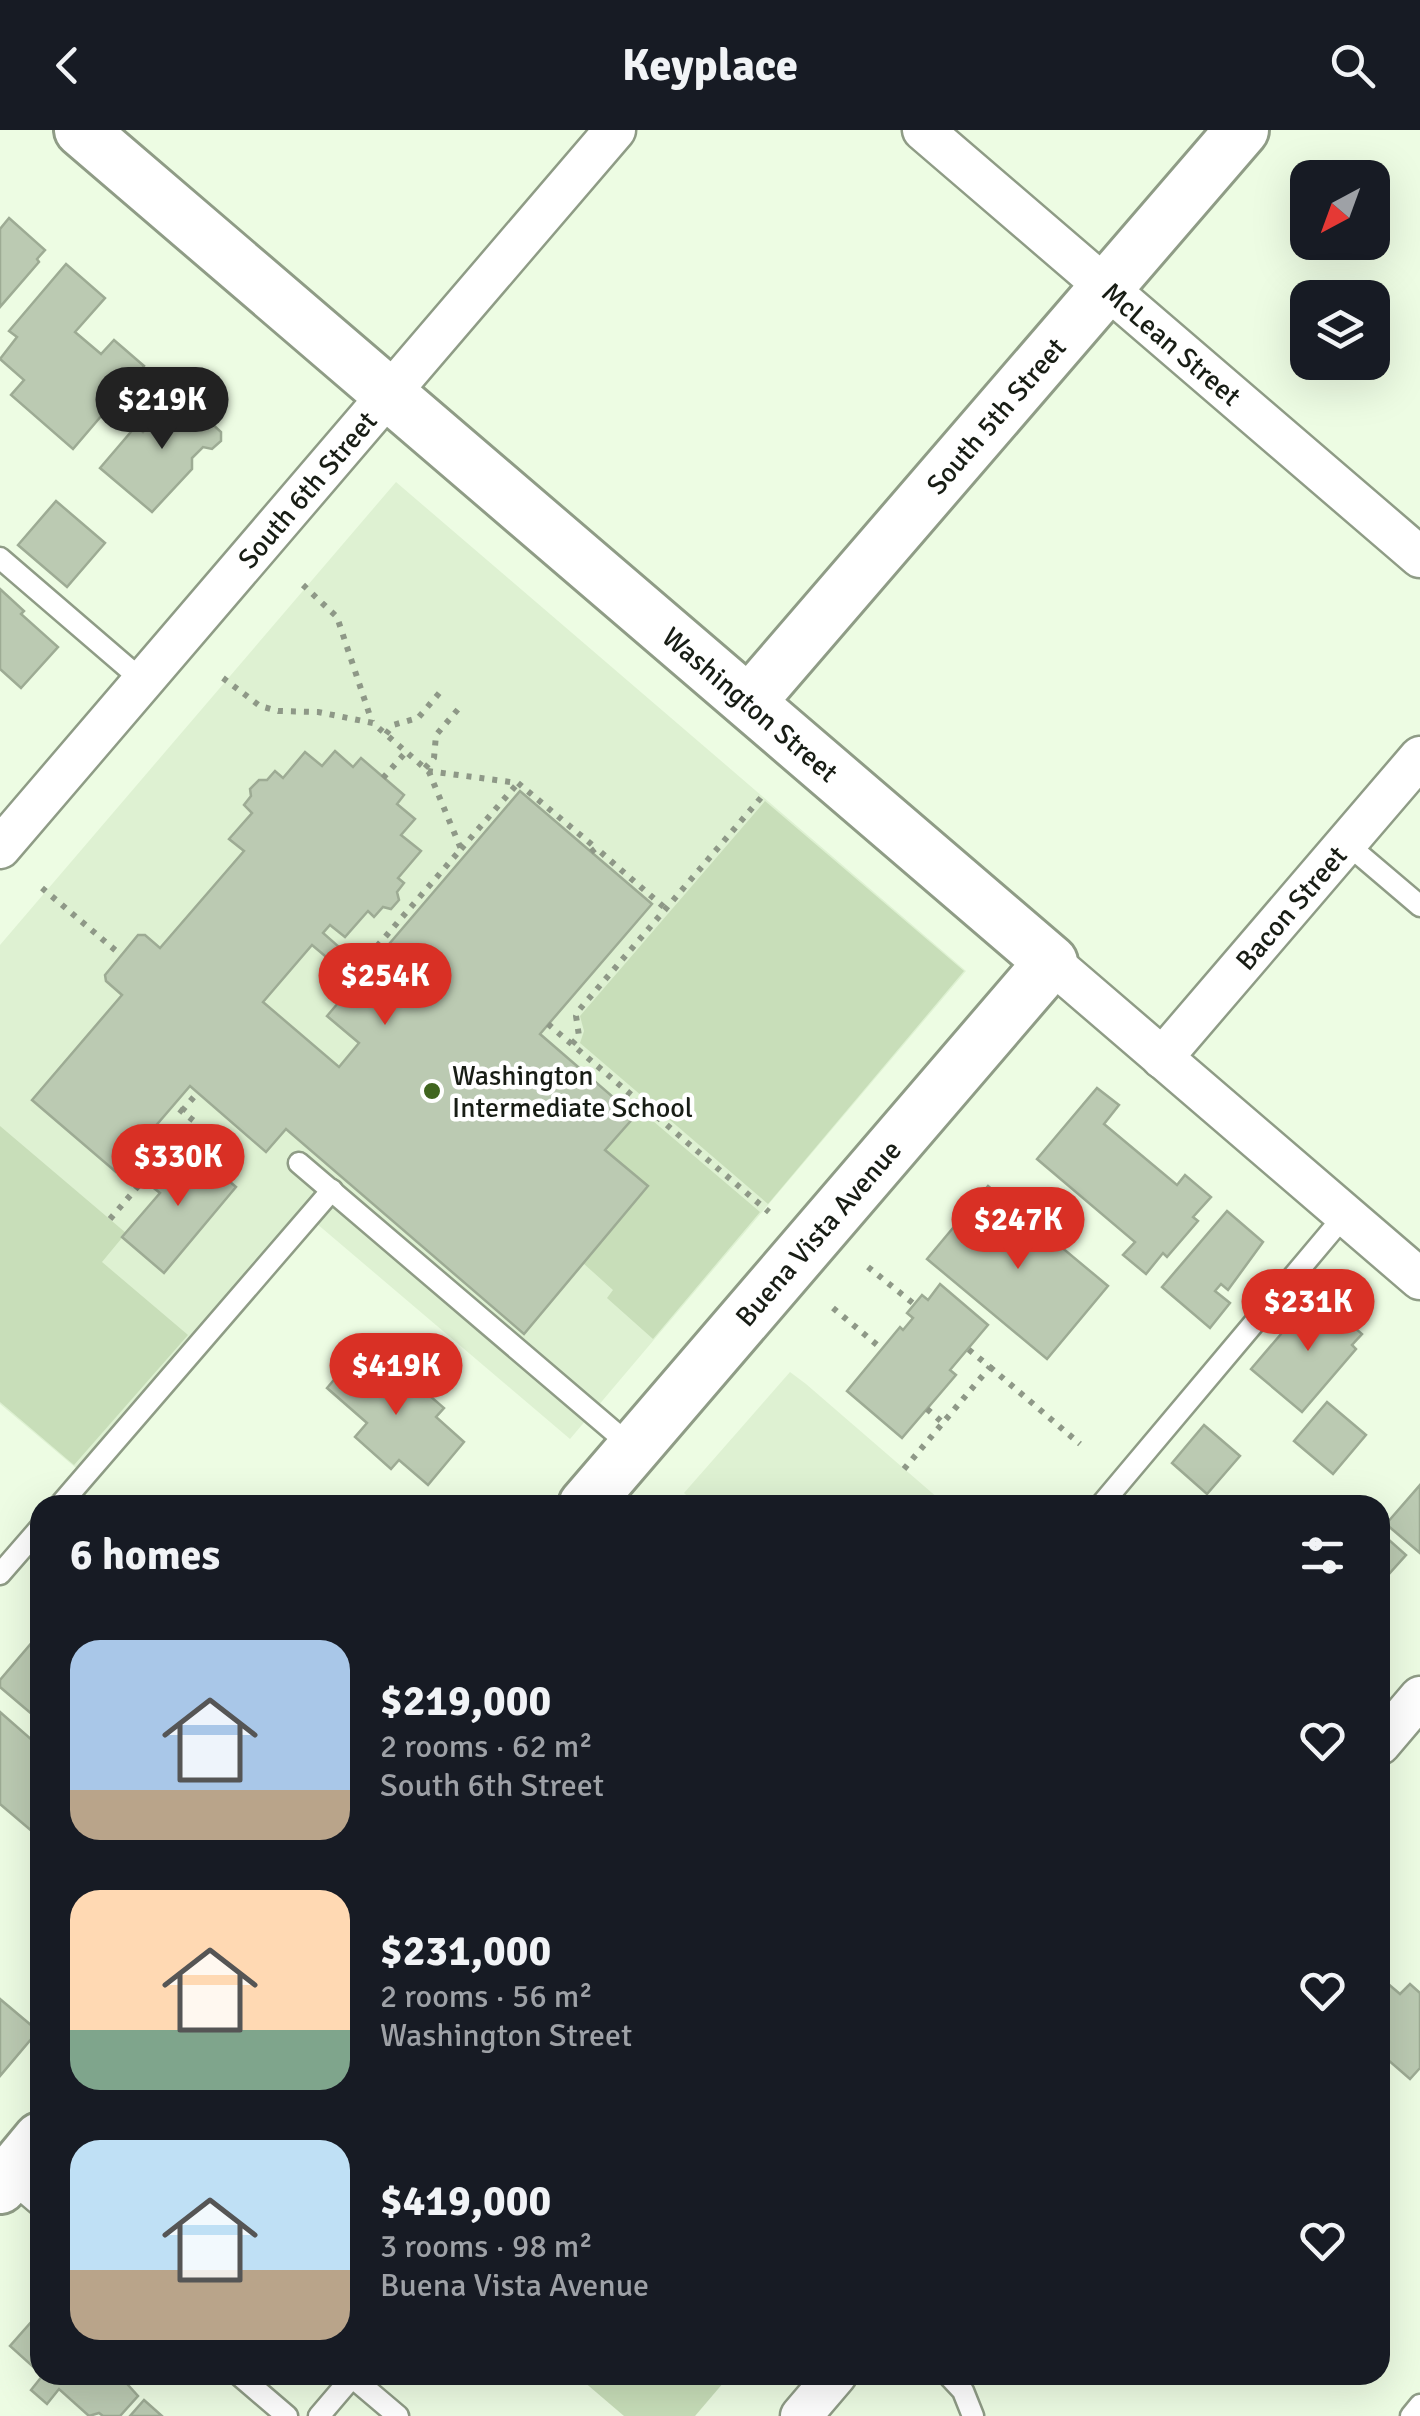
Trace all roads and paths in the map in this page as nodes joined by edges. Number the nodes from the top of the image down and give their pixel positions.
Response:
1 (81, 130) edge
2 (615, 130) edge
3 (923, 130) edge
4 (1242, 130) edge
5 (1107, 288) junction
6 (388, 392) junction
7 (1420, 557) edge
8 (0, 558) edge
9 (303, 585) dead end
10 (223, 678) dead end
11 (142, 680) junction
12 (441, 691) dead end
13 (750, 702) junction
14 (460, 707) dead end
15 (372, 724) junction
16 (386, 734) junction
17 (406, 752) junction
18 (1420, 757) edge
19 (427, 769) junction
20 (384, 778) dead end
21 (518, 783) junction
22 (765, 793) dead end
23 (1346, 844) junction
24 (0, 848) edge
25 (461, 848) junction
26 (42, 888) dead end
27 (1420, 906) edge
28 (666, 909) junction
29 (121, 956) dead end
30 (1051, 962) junction
31 (360, 966) dead end
32 (548, 1024) dead end
33 (572, 1044) junction
34 (1162, 1058) junction
35 (198, 1092) dead end
36 (638, 1100) junction
37 (629, 1110) dead end
38 (131, 1155) dead end
39 (299, 1162) dead end
40 (150, 1172) junction
41 (332, 1190) junction
42 (769, 1212) dead end
43 (1345, 1214) junction
44 (110, 1219) dead end
45 (868, 1267) dead end
46 (1420, 1279) edge
47 (914, 1304) dead end
48 (833, 1308) dead end
49 (882, 1348) dead end
50 (968, 1349) dead end
51 (990, 1368) junction
52 (926, 1410) dead end
53 (943, 1423) junction
54 (1080, 1444) dead end
55 (633, 1449) junction
56 (904, 1469) dead end
57 (69, 1495) edge
58 (594, 1495) edge
59 (1109, 1495) edge
60 (30, 1540) edge
61 (0, 1574) edge
62 (1420, 1697) edge
63 (1390, 1732) edge
64 (251, 2385) edge
65 (345, 2385) edge
66 (363, 2385) edge
67 (827, 2385) edge
68 (957, 2385) edge
69 (1420, 2406) edge
70 (288, 2416) edge
71 (319, 2416) edge
72 (398, 2416) edge
73 (801, 2416) edge
74 (972, 2416) edge
75 (1411, 2416) edge

1 - 6 street, Washington Street
2 - 6 street, South 6th Street
3 - 5 street, McLean Street
4 - 5 street, South 5th Street
5 - 7 street, McLean Street
5 - 13 street, South 5th Street
6 - 11 street, South 6th Street
6 - 13 street, Washington Street
8 - 11 lane
9 - 15 path
10 - 15 path
11 - 24 street, South 6th Street
12 - 16 path
13 - 30 street, Washington Street
14 - 19 path
15 - 16 path
16 - 17 path
17 - 19 path
17 - 20 path
18 - 23 street, Bacon Street
19 - 21 path
19 - 25 path
21 - 25 path
21 - 28 path
22 - 28 path
23 - 27 lane
23 - 34 street, Bacon Street
25 - 31 path
26 - 29 path
28 - 33 path
30 - 34 street, Washington Street
30 - 55 street, Buena Vista Avenue
32 - 33 path
33 - 36 path
34 - 43 street, Washington Street
35 - 40 path
36 - 37 path
36 - 42 path
38 - 40 path
39 - 41 lane
40 - 44 path
41 - 55 lane
41 - 57 lane
43 - 46 street, Washington Street
43 - 59 lane
45 - 47 path
48 - 49 path
50 - 51 path
51 - 53 path
51 - 54 path
52 - 53 path
53 - 56 path
55 - 58 street, Buena Vista Avenue
60 - 61 lane
62 - 63 street
64 - 70 lane
65 - 71 lane
66 - 72 lane
67 - 73 street
68 - 74 lane
69 - 75 lane

